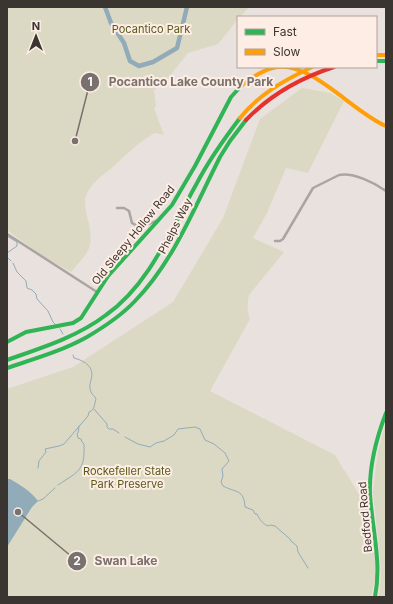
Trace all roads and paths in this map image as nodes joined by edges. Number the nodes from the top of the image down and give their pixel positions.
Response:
1 (278, 68) edge
2 (290, 68) edge
3 (310, 68) edge
4 (331, 68) edge
5 (386, 126) edge
6 (386, 192) edge
7 (117, 208) dead end
8 (157, 221) junction
9 (7, 234) edge
10 (275, 241) dead end
11 (97, 292) junction
12 (7, 342) edge
13 (7, 360) edge
14 (7, 368) edge
15 (386, 413) edge
16 (375, 597) edge

1 - 8 main road, Old Sleepy Hollow Road
2 - 5 main road, Old Sleepy Hollow Road
3 - 13 main road, Phelps Way
4 - 14 main road, Phelps Way
6 - 10 street
7 - 8 street
8 - 11 main road, Old Sleepy Hollow Road
9 - 11 street
11 - 12 main road, Old Sleepy Hollow Road
15 - 16 main road, Bedford Road

